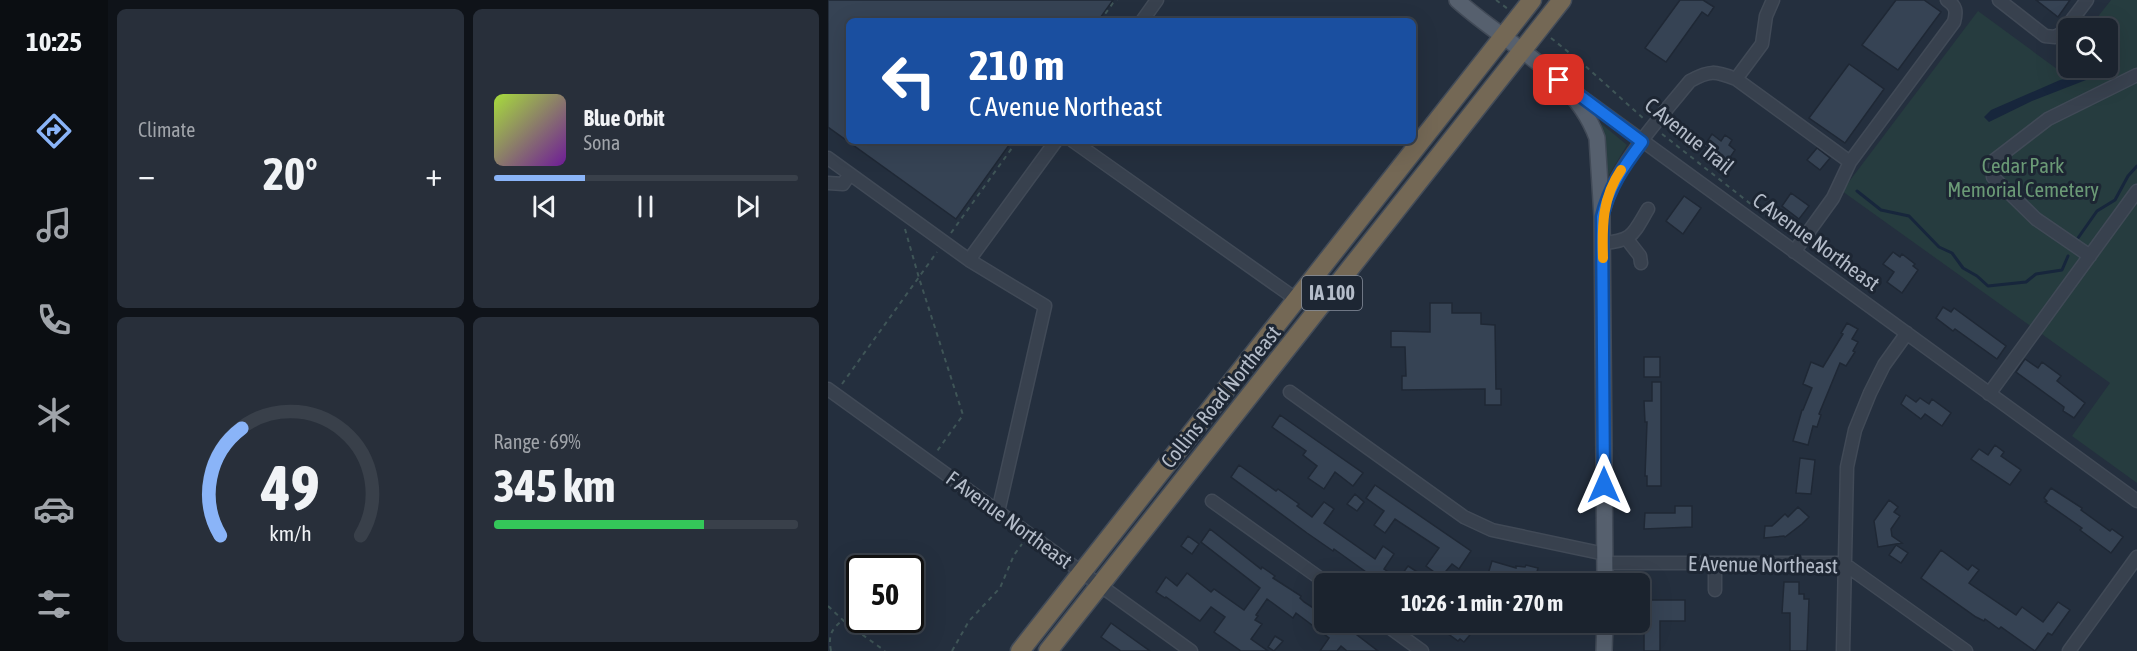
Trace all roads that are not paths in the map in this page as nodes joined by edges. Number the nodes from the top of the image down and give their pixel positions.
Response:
1 (1448, 0) edge
2 (1457, 0) edge
3 (1532, 0) edge
4 (1562, 0) edge
5 (1773, 0) edge
6 (1947, 0) edge
7 (1999, 0) edge
8 (2087, 0) edge
9 (1155, 1) edge
10 (1473, 14) junction
11 (1144, 18) edge
12 (1503, 37) junction
13 (1522, 52) junction
14 (2137, 75) edge
15 (1736, 79) junction
16 (1559, 80) junction
17 (1642, 142) junction
18 (1054, 144) edge
19 (1077, 144) edge
20 (828, 158) edge
21 (1850, 162) junction
22 (850, 174) junction
23 (828, 183) edge
24 (2137, 191) edge
25 (1648, 209) dead end
26 (1602, 217) junction
27 (1626, 238) junction
28 (1603, 243) junction
29 (1794, 252) junction
30 (2090, 256) junction
31 (969, 260) junction
32 (1641, 263) dead end
33 (1296, 299) junction
34 (1906, 333) junction
35 (832, 391) edge
36 (1290, 392) dead end
37 (1989, 394) junction
38 (1212, 501) dead end
39 (2137, 501) edge
40 (998, 512) junction
41 (2137, 557) edge
42 (1605, 559) junction
43 (1714, 563) junction
44 (1844, 563) junction
45 (1082, 573) junction
46 (1605, 573) edge
47 (1314, 574) edge
48 (1100, 586) junction
49 (1715, 590) dead end
50 (1397, 633) edge
51 (1605, 633) edge
52 (1020, 651) edge
53 (1048, 651) edge
54 (1191, 651) edge
55 (1422, 651) edge
56 (1604, 651) edge
57 (1843, 651) edge
58 (1966, 651) edge
59 (2069, 651) edge

1 - 10 main road, C Avenue Northeast
2 - 10 main road, C Avenue Northeast
3 - 12 highway, Collins Road Northeast / IA 100
4 - 13 highway, Collins Road Northeast / IA 100
5 - 15 street
6 - 21 street
7 - 8 street
9 - 11 street
10 - 12 main road, C Avenue Northeast
12 - 13 main road, C Avenue Northeast
12 - 33 highway, Collins Road Northeast / IA 100
13 - 16 main road, C Avenue Northeast
13 - 48 highway, Collins Road Northeast / IA 100
14 - 30 street
15 - 17 street
15 - 21 street
16 - 17 street, C Avenue Northeast
16 - 26 main road
17 - 26 street
17 - 29 street, C Avenue Northeast
18 - 31 street
19 - 33 street
20 - 22 street
21 - 29 street
22 - 23 street
22 - 31 street
24 - 30 street
25 - 27 street
26 - 28 main road
27 - 28 street
27 - 32 street
28 - 42 main road
29 - 34 street, C Avenue Northeast
30 - 37 street
31 - 40 street
33 - 45 highway, Collins Road Northeast / IA 100
34 - 37 street, C Avenue Northeast
34 - 44 street
35 - 40 street, F Avenue Northeast
36 - 42 street, E Avenue Northeast
37 - 39 street, C Avenue Northeast
38 - 47 street
40 - 45 street, F Avenue Northeast
41 - 59 street
42 - 43 street, E Avenue Northeast
42 - 46 main road
43 - 44 street, E Avenue Northeast
43 - 49 street
44 - 57 street
44 - 58 street, E Avenue Northeast
45 - 48 street, F Avenue Northeast
45 - 52 highway, Collins Road Northeast / IA 100
48 - 53 highway, Collins Road Northeast / IA 100
48 - 54 street, F Avenue Northeast
50 - 55 street
51 - 56 main road

